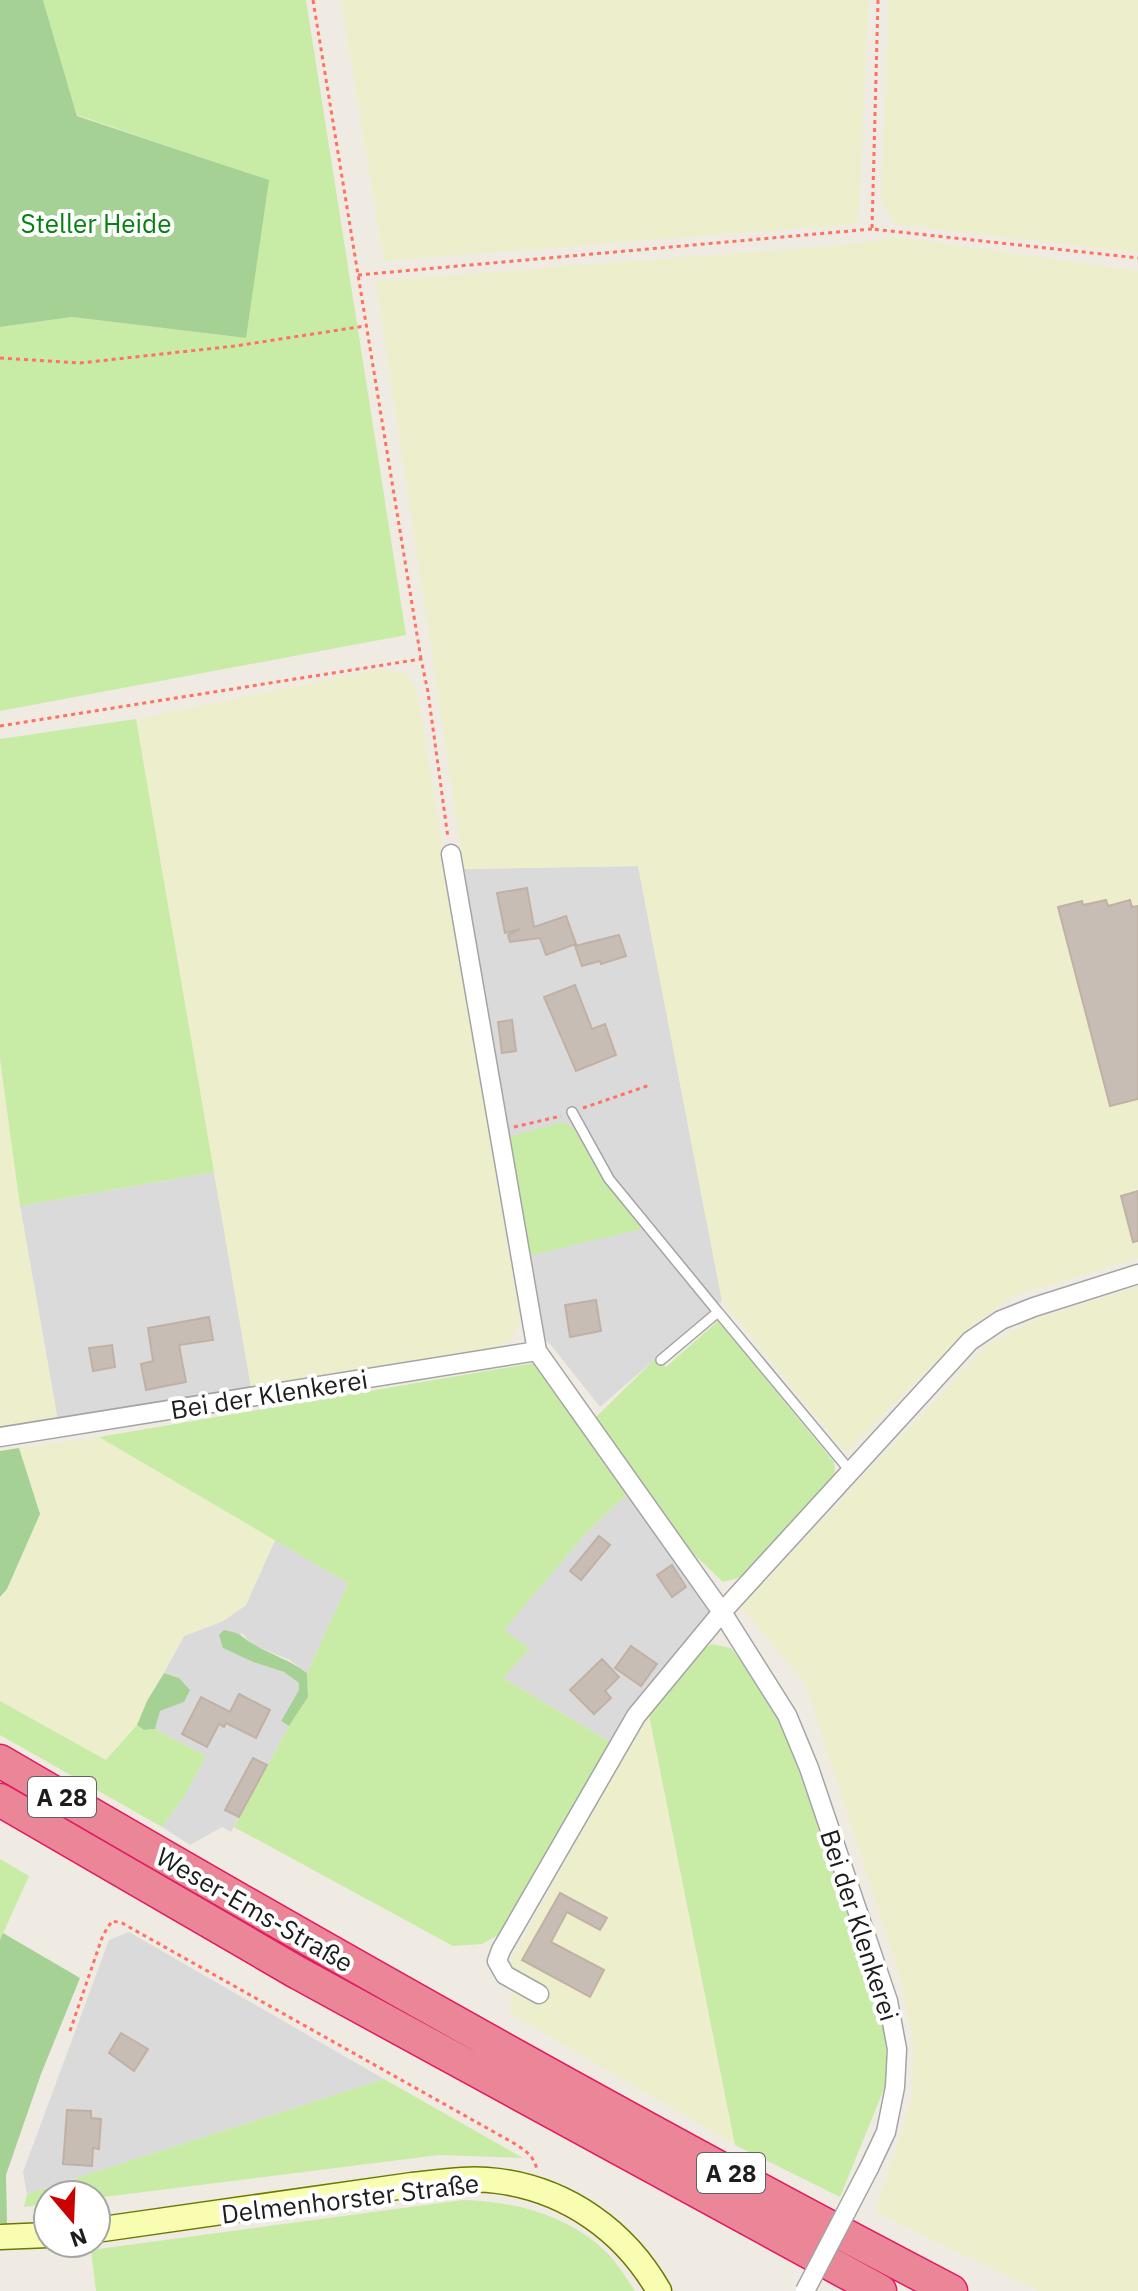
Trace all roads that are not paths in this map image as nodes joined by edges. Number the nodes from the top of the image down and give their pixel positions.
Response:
1 (451, 854) road end
2 (572, 1112) dead end
3 (1138, 1274) edge
4 (718, 1312) junction
5 (537, 1351) junction
6 (661, 1360) dead end
7 (0, 1437) edge
8 (851, 1472) junction
9 (722, 1612) junction
10 (0, 1761) edge
11 (0, 1800) edge
12 (539, 1994) dead end
13 (112, 2236) edge
14 (0, 2237) edge
15 (32, 2241) edge
16 (659, 2291) edge
17 (805, 2291) edge
18 (880, 2291) edge
19 (951, 2291) edge

1 - 5 street, Bei der Klenkerei
2 - 4 lane
3 - 8 street
4 - 6 lane
4 - 8 lane
5 - 7 street, Bei der Klenkerei
5 - 9 street, Bei der Klenkerei
8 - 9 street
9 - 12 street
9 - 17 street, Bei der Klenkerei, bridge
10 - 19 highway, Weser-Ems-Straße / A 28
11 - 18 highway, Weser-Ems-Straße / A 28
13 - 16 street, Delmenhorster Straße
14 - 15 street

